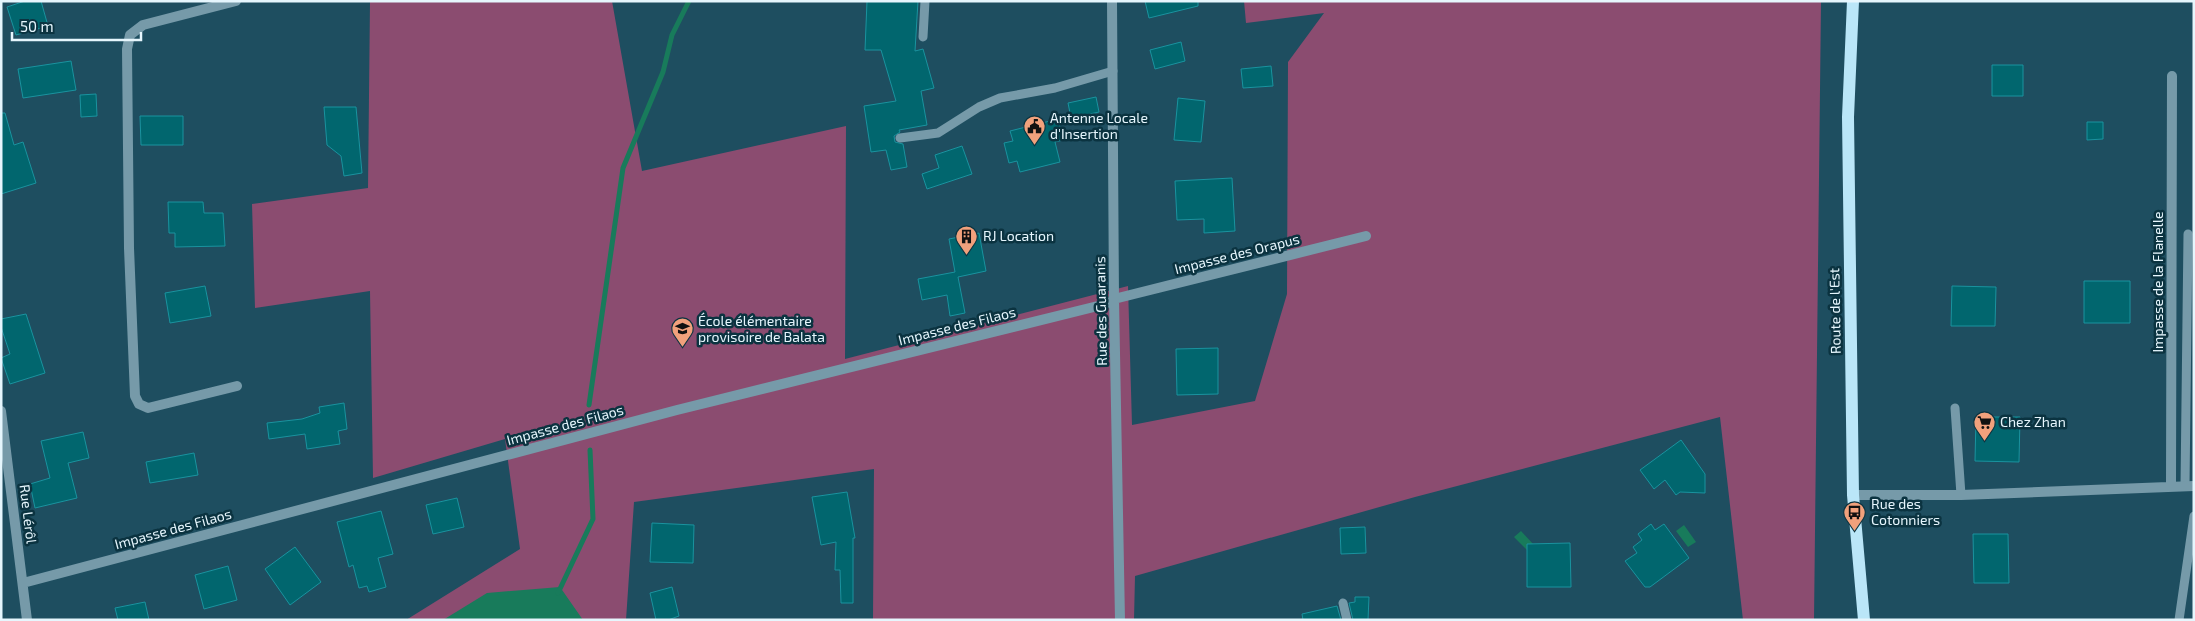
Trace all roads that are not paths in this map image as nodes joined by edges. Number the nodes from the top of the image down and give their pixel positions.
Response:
1 (236, 1) edge
2 (925, 1) edge
3 (1112, 1) edge
4 (1853, 1) edge
5 (923, 37) dead end
6 (1113, 71) junction
7 (2172, 76) dead end
8 (900, 138) dead end
9 (2188, 234) dead end
10 (1366, 236) dead end
11 (2191, 257) edge
12 (1114, 299) junction
13 (237, 386) dead end
14 (1955, 408) dead end
15 (1, 411) edge
16 (2190, 442) edge
17 (2189, 486) edge
18 (2171, 487) junction
19 (1852, 495) junction
20 (1961, 495) junction
21 (2194, 516) edge
22 (22, 583) junction
23 (1343, 603) dead end
24 (27, 620) edge
25 (1120, 620) edge
26 (1347, 620) edge
27 (1864, 620) edge
28 (2180, 620) edge

1 - 13 street
2 - 5 lane
3 - 6 street, Rue des Guaranis
4 - 19 main road, Route de l'Est
6 - 8 lane
6 - 12 street, Rue des Guaranis
7 - 18 street, Impasse de la Flanelle
9 - 11 lane
10 - 12 street, Impasse des Orapus
11 - 16 lane
12 - 22 street, Impasse des Filaos
12 - 25 street, Rue des Guaranis
14 - 20 lane
15 - 22 street, Rue Lérôl
16 - 17 lane
17 - 18 street
18 - 20 street
19 - 20 street
19 - 27 main road, Route de l'Est
21 - 28 lane
22 - 24 street, Rue Lérôl
23 - 26 lane

